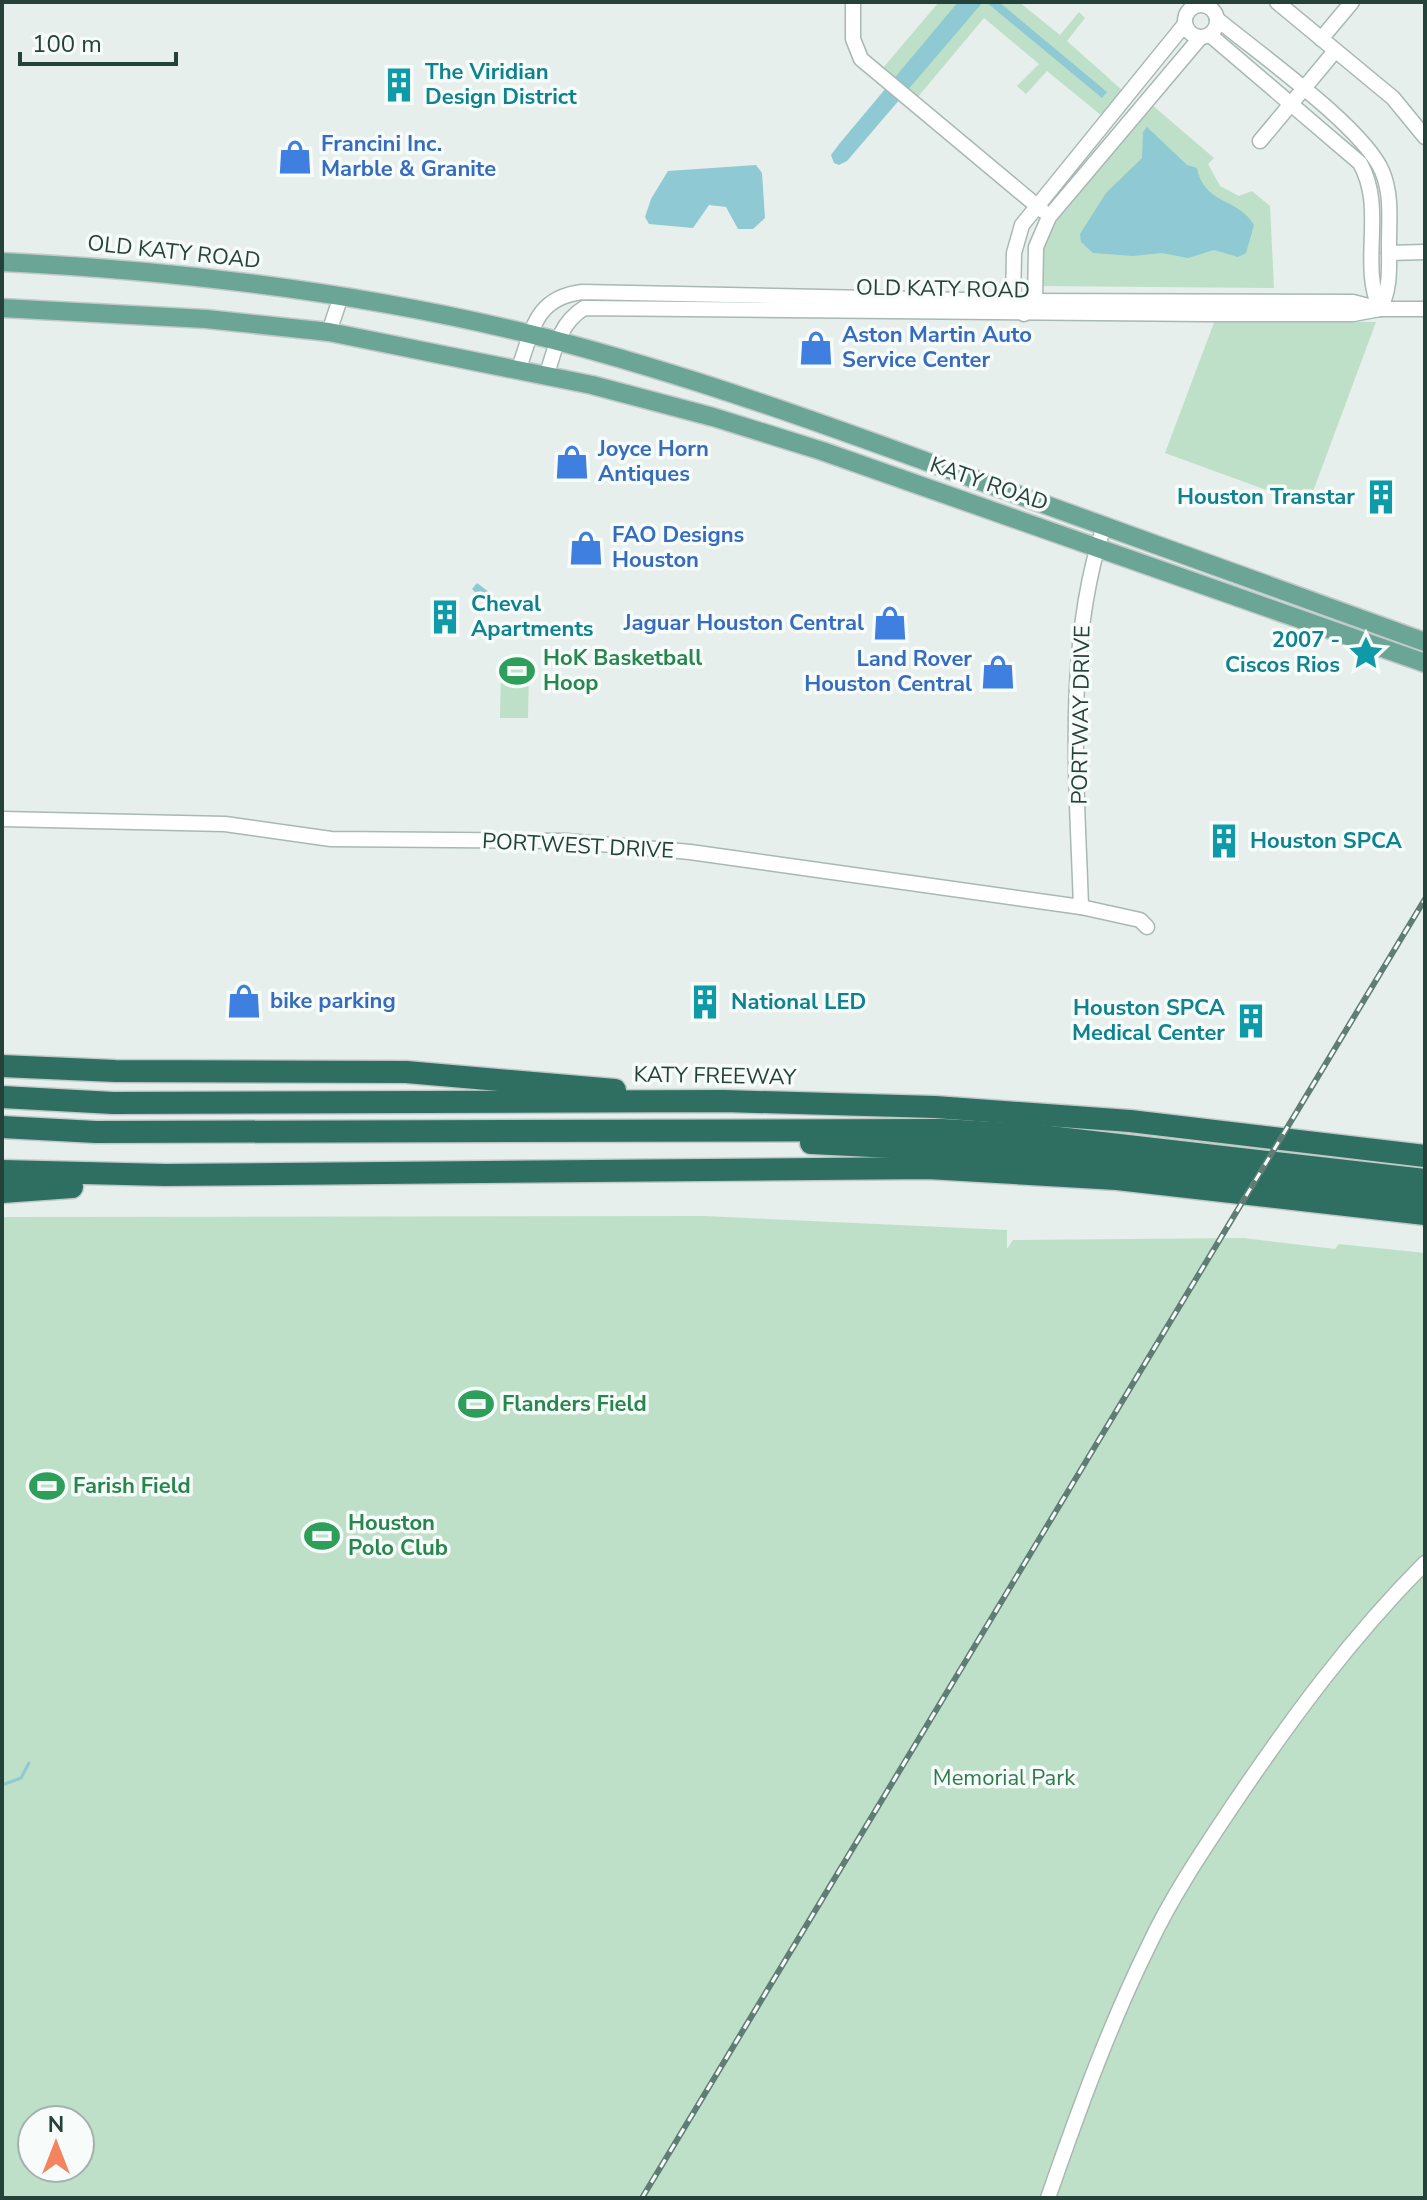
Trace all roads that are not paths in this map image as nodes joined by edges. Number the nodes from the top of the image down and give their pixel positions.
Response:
1 (853, 2) edge
2 (1277, 2) edge
3 (1352, 2) edge
4 (1186, 12) edge
5 (1217, 19) junction
6 (1205, 36) junction
7 (1321, 39) junction
8 (1335, 51) junction
9 (1302, 90) junction
10 (1292, 103) junction
11 (1115, 109) junction
12 (1130, 121) junction
13 (1425, 137) edge
14 (1260, 141) dead end
15 (1035, 205) junction
16 (1049, 217) junction
17 (1374, 240) junction
18 (1389, 246) junction
19 (1425, 252) edge
20 (2, 262) edge
21 (2, 271) edge
22 (341, 296) junction
23 (1013, 301) junction
24 (1035, 301) junction
25 (808, 305) junction
26 (2, 308) edge
27 (1206, 308) junction
28 (1380, 309) junction
29 (1425, 309) edge
30 (1024, 314) junction
31 (329, 332) junction
32 (544, 338) junction
33 (533, 371) junction
34 (1104, 526) junction
35 (1146, 541) junction
36 (1097, 547) junction
37 (1140, 562) junction
38 (1294, 594) junction
39 (1290, 615) junction
40 (1425, 642) edge
41 (1425, 663) edge
42 (2, 819) edge
43 (1081, 907) junction
44 (1147, 927) dead end
45 (2, 1066) edge
46 (2, 1096) edge
47 (662, 1102) junction
48 (2, 1127) edge
49 (2, 1137) edge
50 (1425, 1156) edge
51 (2, 1171) edge
52 (301, 1175) junction
53 (1425, 1180) edge
54 (2, 1192) edge
55 (1425, 1196) edge
56 (1425, 1214) edge
57 (1425, 1563) edge
58 (1048, 2198) edge

1 - 15 street
2 - 7 street
3 - 7 street
4 - 5 street
4 - 6 street
4 - 11 street
5 - 6 street
5 - 9 street
6 - 10 street
6 - 12 street
7 - 8 street
8 - 9 street
8 - 13 street
9 - 10 street
9 - 18 street
10 - 14 street
10 - 17 street
11 - 12 street
11 - 15 street
12 - 16 street
15 - 16 street
15 - 23 street
16 - 24 street
17 - 18 street
17 - 28 street
18 - 19 street
18 - 28 street
20 - 21 street
20 - 22 main road, OLD KATY ROAD
22 - 31 street
22 - 32 main road, OLD KATY ROAD
23 - 24 street, OLD KATY ROAD
23 - 25 street, OLD KATY ROAD
23 - 30 street
24 - 27 street, OLD KATY ROAD
24 - 30 street
25 - 30 street, OLD KATY ROAD
25 - 32 street, OLD KATY ROAD
25 - 32 street, OLD KATY ROAD
26 - 31 main road
27 - 28 street, OLD KATY ROAD
27 - 30 street, OLD KATY ROAD
28 - 29 street, OLD KATY ROAD
31 - 33 main road
32 - 33 street, OLD KATY ROAD
32 - 33 street, OLD KATY ROAD
32 - 34 main road, KATY ROAD
33 - 36 main road, KATY ROAD
34 - 35 main road, KATY ROAD
34 - 36 street, PORTWAY DRIVE
35 - 37 main road
35 - 38 main road, KATY ROAD
36 - 37 main road, KATY ROAD
36 - 43 street, PORTWAY DRIVE
37 - 39 main road, KATY ROAD
38 - 39 main road
38 - 40 main road, KATY ROAD
39 - 41 main road, KATY ROAD
42 - 43 street, PORTWEST DRIVE
43 - 44 street, PORTWEST DRIVE
45 - 47 highway
46 - 47 highway, KATY FREEWAY
47 - 50 highway, KATY FREEWAY
48 - 53 highway
49 - 55 highway
51 - 52 highway
52 - 54 highway
52 - 56 highway
57 - 58 street

